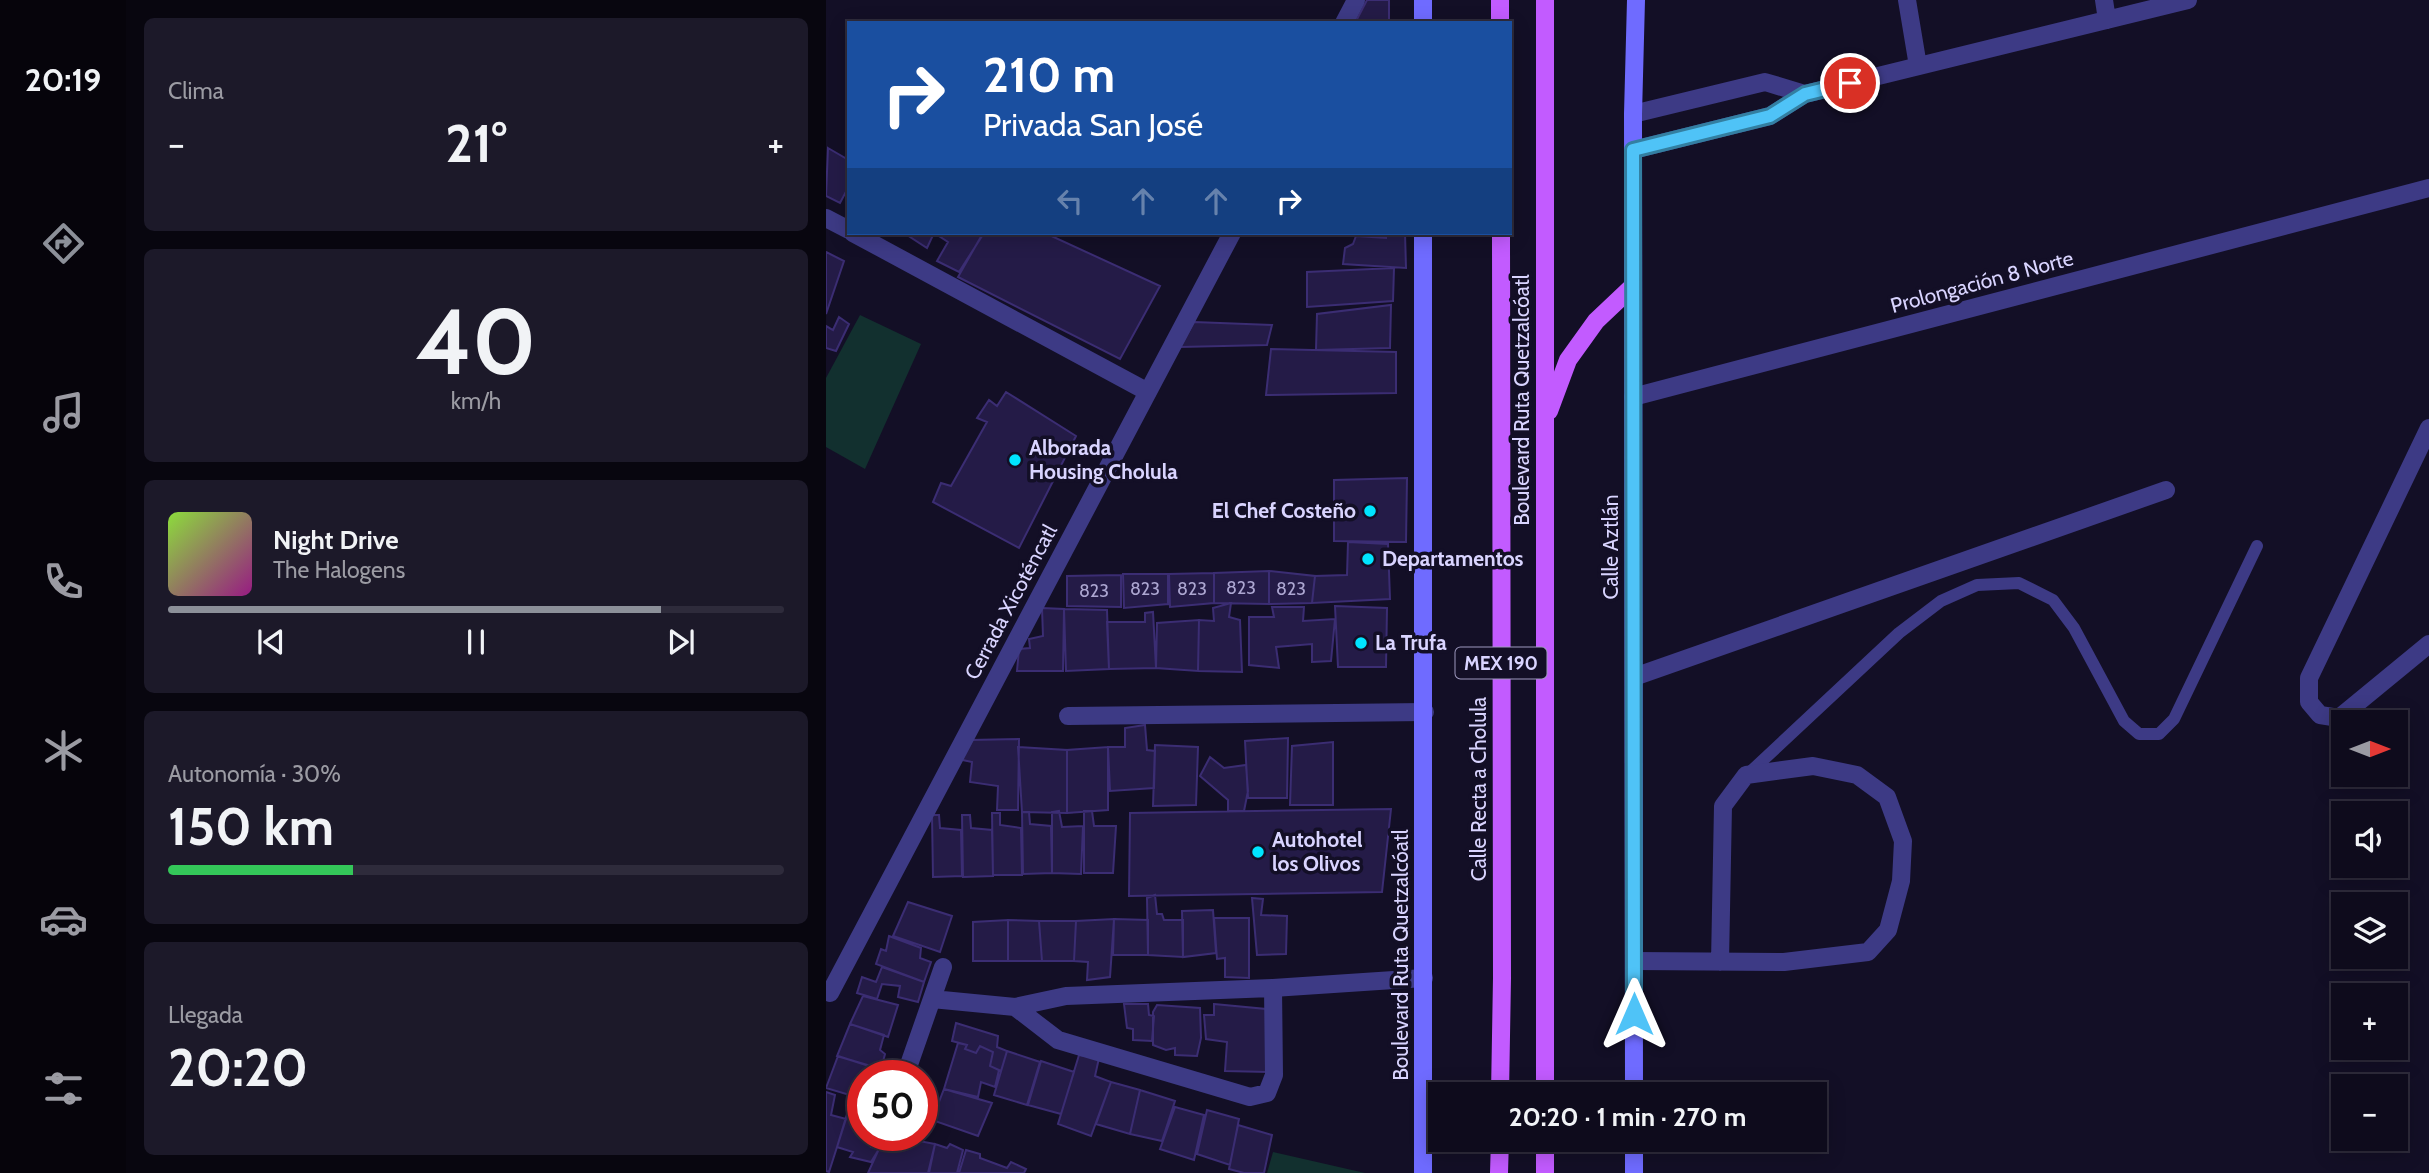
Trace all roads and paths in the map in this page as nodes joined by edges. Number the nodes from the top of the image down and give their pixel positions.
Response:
1 (1356, 0) edge
2 (1423, 0) edge
3 (1500, 0) edge
4 (1545, 0) edge
5 (1636, 0) edge
6 (1907, 0) edge
7 (2104, 0) edge
8 (2188, 0) edge
9 (2107, 20) junction
10 (1345, 21) edge
11 (1423, 21) edge
12 (1500, 21) edge
13 (1918, 66) junction
14 (1805, 94) junction
15 (1633, 114) junction
16 (1633, 150) junction
17 (2429, 188) edge
18 (826, 218) edge
19 (847, 230) edge
20 (857, 235) edge
21 (1231, 235) edge
22 (1423, 235) edge
23 (1500, 235) edge
24 (1633, 286) junction
25 (1148, 392) junction
26 (1633, 397) junction
27 (1545, 421) junction
28 (2429, 428) edge
29 (2166, 490) dead end
30 (2257, 546) dead end
31 (2429, 644) edge
32 (1634, 677) junction
33 (1425, 712) junction
34 (1068, 716) dead end
35 (1746, 775) junction
36 (1634, 961) junction
37 (1720, 962) junction
38 (943, 967) dead end
39 (1424, 978) junction
40 (1273, 988) junction
41 (830, 993) dead end
42 (932, 999) junction
43 (1015, 1007) junction
44 (911, 1060) edge
45 (1500, 1082) edge
46 (1545, 1082) edge
47 (1634, 1082) edge
48 (1500, 1152) edge
49 (1545, 1152) edge
50 (1634, 1152) edge
51 (1423, 1173) edge
52 (1499, 1173) edge
53 (1545, 1173) edge
54 (1634, 1173) edge

1 - 10 street
2 - 11 main road
3 - 12 main road
4 - 27 main road, Boulevard Ruta Quetzalcóatl / MEX 190
5 - 15 main road, Calle Aztlán
6 - 13 street
7 - 9 street
8 - 9 street
9 - 13 street
13 - 14 street
14 - 15 street
14 - 16 street
15 - 16 main road, Calle Aztlán
16 - 24 main road, Calle Aztlán
17 - 26 street, Prolongación 8 Norte
18 - 19 street
20 - 25 street
21 - 25 street, Cerrada Xicoténcatl
22 - 33 main road, Boulevard Ruta Quetzalcóatl
23 - 45 main road, Calle Recta a Cholula / MEX 190
24 - 26 main road, Calle Aztlán
24 - 27 main road
25 - 41 street, Cerrada Xicoténcatl
26 - 32 main road, Calle Aztlán
27 - 46 main road, Boulevard Ruta Quetzalcóatl / MEX 190
28 - 31 street
29 - 32 street
30 - 35 lane
32 - 36 main road, Calle Aztlán
33 - 34 street
33 - 39 main road, Boulevard Ruta Quetzalcóatl
35 - 37 street
35 - 37 street
36 - 37 street
36 - 47 main road, Calle Aztlán
38 - 42 street
39 - 40 street
39 - 51 main road, Boulevard Ruta Quetzalcóatl
40 - 43 street
40 - 43 street
42 - 43 street
42 - 44 street
48 - 52 main road
49 - 53 main road
50 - 54 main road

